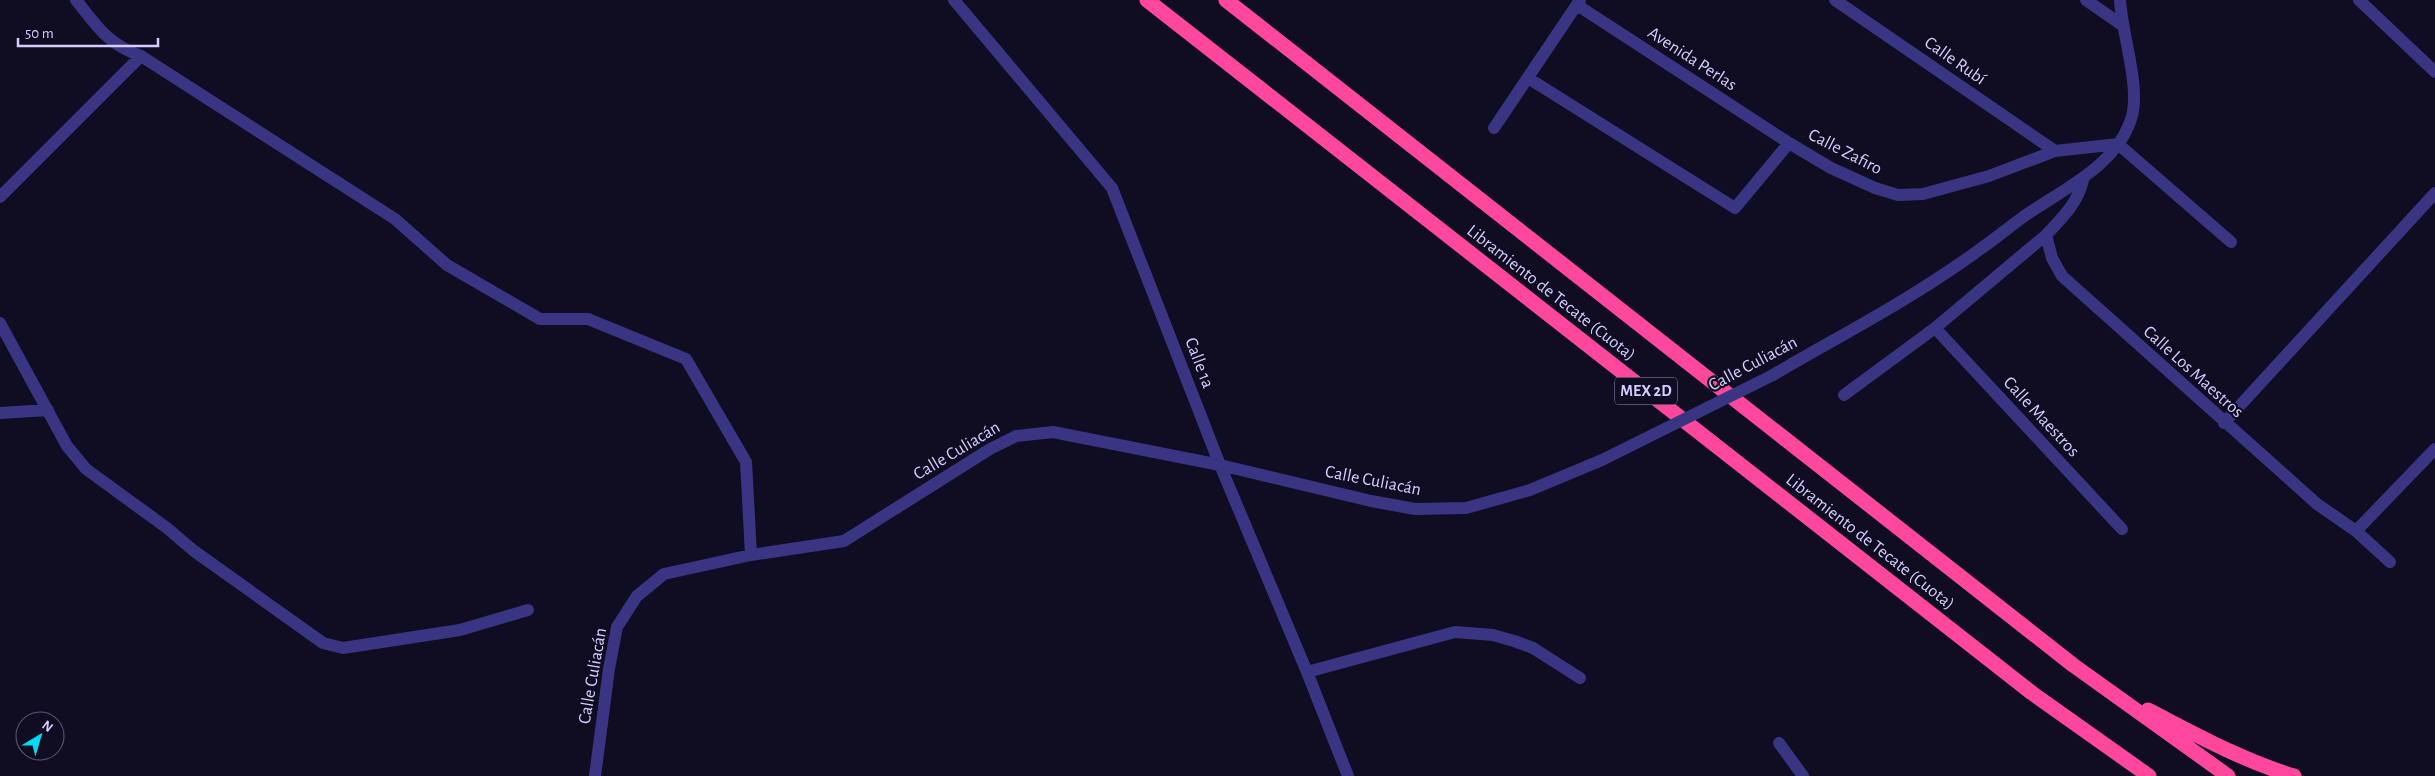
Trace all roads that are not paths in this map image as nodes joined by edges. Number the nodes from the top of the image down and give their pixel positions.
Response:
1 (76, 0) edge
2 (954, 0) edge
3 (1147, 0) edge
4 (1226, 0) edge
5 (1836, 0) edge
6 (2086, 0) edge
7 (2120, 0) edge
8 (2359, 0) edge
9 (1579, 3) edge
10 (2122, 25) junction
11 (141, 56) junction
12 (2435, 72) edge
13 (1528, 78) junction
14 (1494, 128) dead end
15 (1789, 143) junction
16 (2118, 144) junction
17 (2055, 151) junction
18 (2083, 180) junction
19 (2435, 193) edge
20 (0, 197) edge
21 (2046, 235) junction
22 (2231, 242) dead end
23 (0, 323) edge
24 (1934, 328) junction
25 (1844, 395) dead end
26 (48, 410) junction
27 (0, 413) edge
28 (2224, 422) junction
29 (2435, 449) edge
30 (1220, 465) junction
31 (2122, 529) dead end
32 (2356, 532) junction
33 (751, 555) junction
34 (2390, 562) dead end
35 (528, 610) dead end
36 (2073, 665) junction
37 (1308, 672) junction
38 (1580, 678) dead end
39 (1778, 743) dead end
40 (595, 776) edge
41 (1348, 776) edge
42 (1803, 776) edge
43 (2149, 776) edge
44 (2228, 776) edge
45 (2294, 776) edge

1 - 11 street
2 - 30 street, Calle 1a
3 - 43 highway, Libramiento de Tecate (Cuota) / MEX 2D
4 - 36 highway, Libramiento de Tecate (Cuota) / MEX 2D
5 - 17 street, Calle Rubí
6 - 10 street
7 - 10 street, Calle Culiacán
8 - 12 street
9 - 13 street
9 - 15 street, Avenida Perlas
10 - 16 street, Calle Culiacán
11 - 20 street
11 - 33 street
13 - 14 street
13 - 15 street, Calle Zafiro
15 - 17 street, Calle Zafiro
16 - 17 street, Calle Zafiro
16 - 18 street, Calle Culiacán
16 - 22 street
18 - 21 street
18 - 30 street, Calle Culiacán, bridge
19 - 28 street
21 - 24 street
21 - 28 street, Calle Los Maestros
23 - 26 street
24 - 25 street
24 - 31 street, Calle Maestros
26 - 27 street
26 - 35 street
28 - 32 street, Calle Los Maestros
29 - 32 street
30 - 33 street, Calle Culiacán
30 - 37 street, Calle 1a
32 - 34 street, Calle Los Maestros
33 - 40 street, Calle Culiacán
36 - 44 highway, Libramiento de Tecate (Cuota) / MEX 2D
36 - 45 highway
37 - 38 street
37 - 41 street, Calle 1a
39 - 42 street

